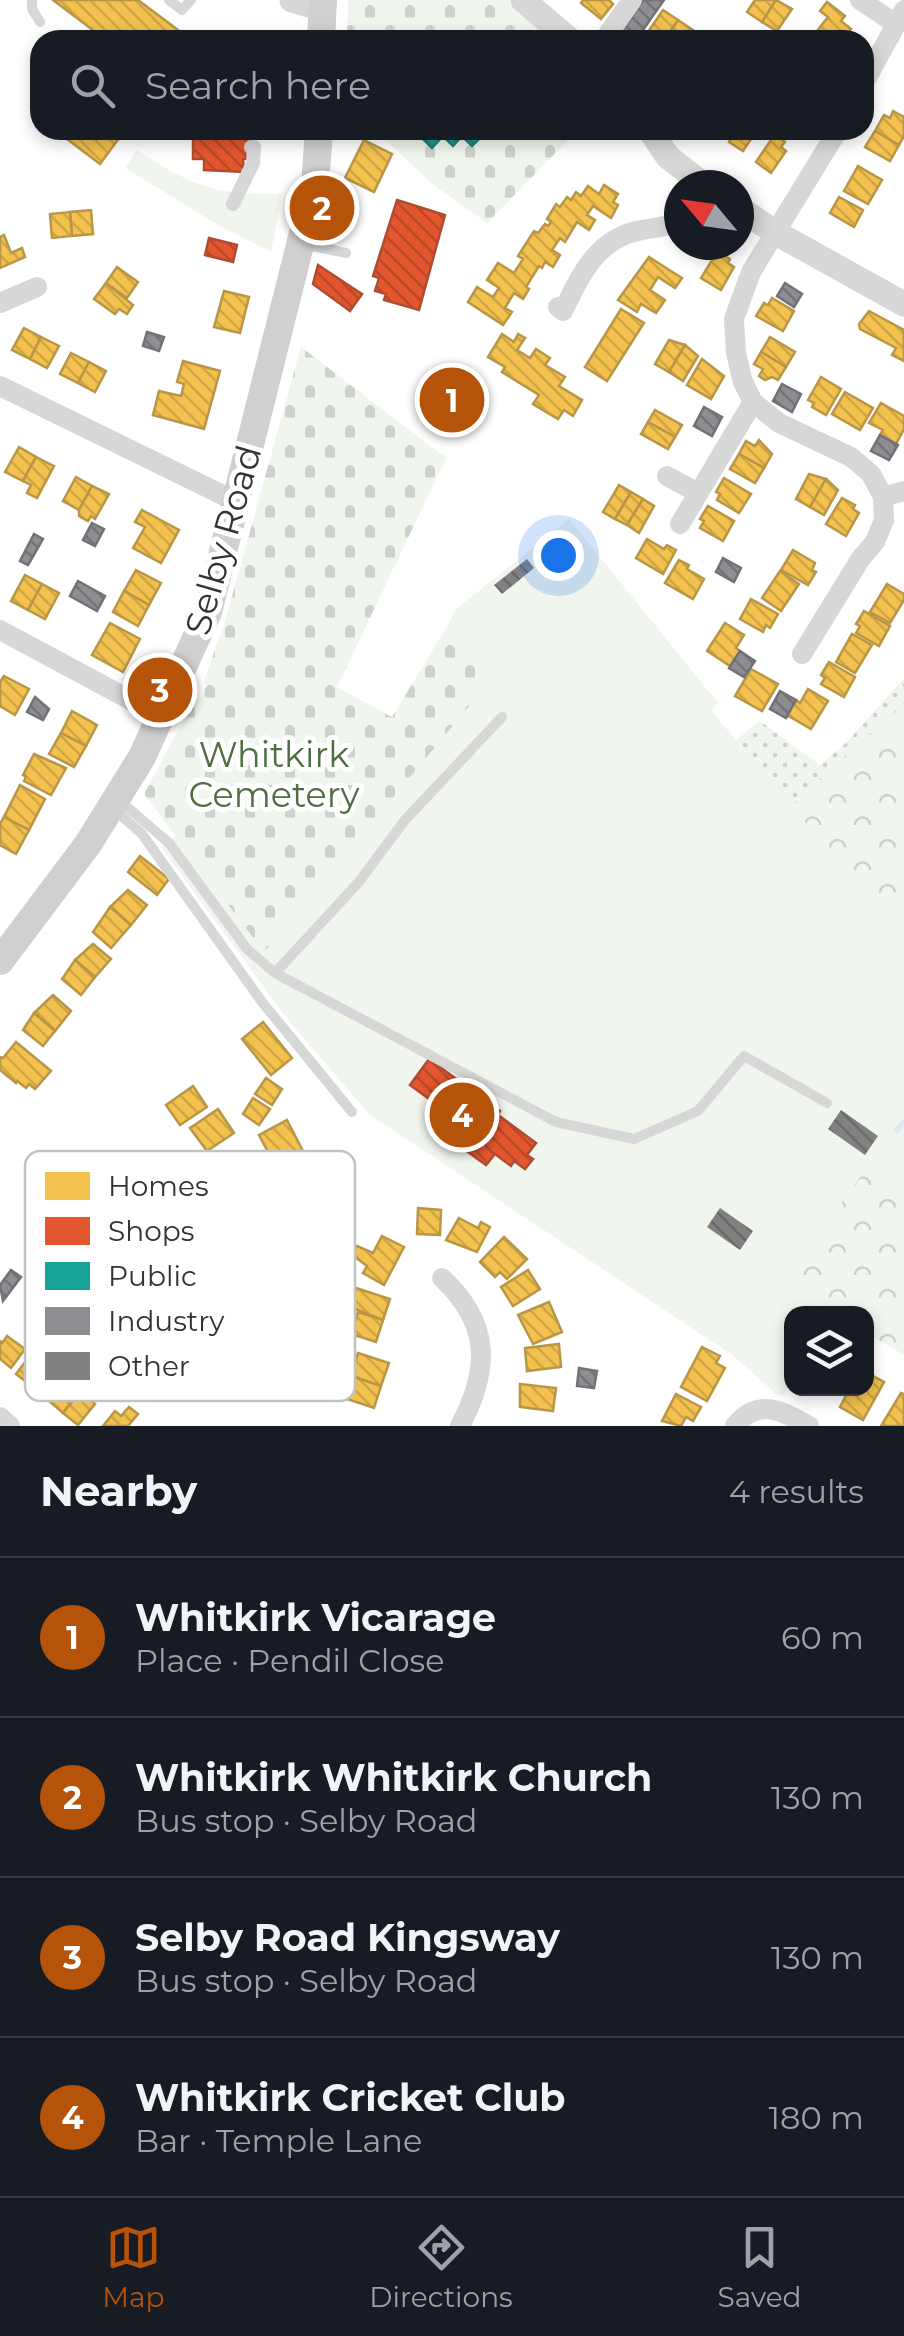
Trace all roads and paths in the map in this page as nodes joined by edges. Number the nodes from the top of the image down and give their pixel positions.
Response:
1 (32, 0) edge
2 (168, 0) edge
3 (191, 0) edge
4 (292, 0) edge
5 (524, 0) edge
6 (632, 0) edge
7 (860, 0) edge
8 (322, 4) edge
9 (900, 17) edge
10 (40, 22) dead end
11 (321, 30) edge
12 (558, 30) edge
13 (611, 30) edge
14 (874, 65) edge
15 (318, 140) edge
16 (657, 140) edge
17 (832, 140) edge
18 (251, 147) dead end
19 (685, 170) edge
20 (233, 204) dead end
21 (754, 218) edge
22 (664, 226) edge
23 (776, 233) junction
24 (300, 244) junction
25 (346, 254) dead end
26 (37, 287) dead end
27 (0, 304) edge
28 (904, 304) edge
29 (558, 307) dead end
30 (0, 386) edge
31 (753, 402) junction
32 (667, 476) dead end
33 (698, 492) junction
34 (894, 494) edge
35 (236, 502) junction
36 (680, 524) dead end
37 (0, 630) edge
38 (802, 654) dead end
39 (502, 716) dead end
40 (162, 717) junction
41 (114, 803) junction
42 (0, 961) edge
43 (274, 973) junction
44 (827, 1103) dead end
45 (352, 1112) dead end
46 (442, 1278) dead end
47 (0, 1417) edge
48 (10, 1426) edge
49 (460, 1426) edge
50 (736, 1426) edge
51 (809, 1426) edge

1 - 10 lane
2 - 3 lane
4 - 8 street
5 - 12 street
6 - 13 street
7 - 9 street
8 - 11 main road
9 - 14 street
15 - 24 main road, Selby Road
16 - 19 street
17 - 23 street
18 - 20 street
21 - 23 street
22 - 29 street
23 - 28 street
23 - 31 street
24 - 25 lane
24 - 35 main road, Selby Road
26 - 27 street
30 - 35 street
31 - 33 street
31 - 34 street
32 - 33 street
33 - 36 street
34 - 38 street
35 - 40 main road, Selby Road
37 - 40 street
39 - 43 lane
40 - 41 main road, Selby Road
41 - 42 main road, Selby Road
41 - 43 lane
41 - 45 lane
43 - 44 lane
46 - 49 street
47 - 48 street
50 - 51 street

